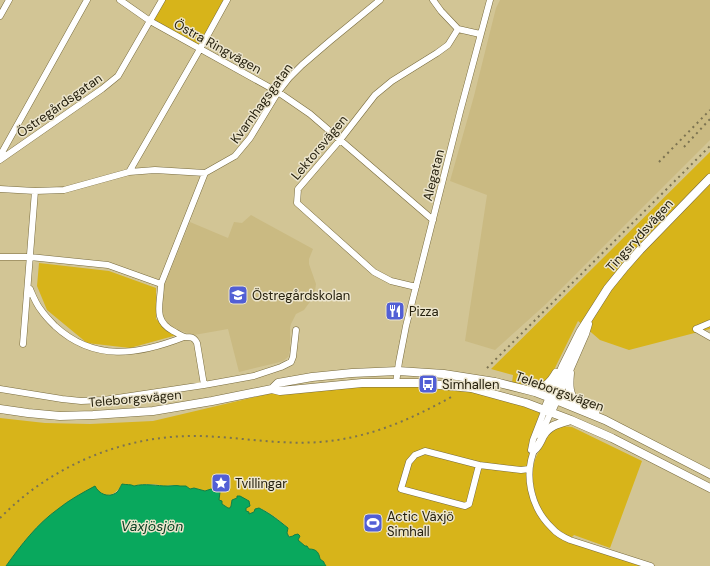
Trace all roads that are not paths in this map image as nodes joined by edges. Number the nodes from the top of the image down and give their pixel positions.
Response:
1 (9, 0) edge
2 (87, 0) edge
3 (120, 0) edge
4 (162, 0) edge
5 (227, 0) edge
6 (380, 0) edge
7 (433, 0) edge
8 (490, 0) edge
9 (3, 5) edge
10 (0, 16) edge
11 (150, 21) junction
12 (458, 29) junction
13 (480, 34) junction
14 (200, 49) junction
15 (278, 92) junction
16 (340, 140) junction
17 (0, 156) edge
18 (0, 160) edge
19 (130, 172) junction
20 (205, 173) junction
21 (710, 178) edge
22 (0, 189) edge
23 (35, 191) junction
24 (433, 220) junction
25 (0, 257) edge
26 (30, 257) junction
27 (161, 284) junction
28 (416, 287) junction
29 (28, 288) junction
30 (592, 313) junction
31 (710, 323) edge
32 (296, 330) dead end
33 (184, 337) junction
34 (710, 337) edge
35 (23, 344) dead end
36 (567, 358) junction
37 (570, 367) junction
38 (398, 371) junction
39 (396, 383) junction
40 (204, 385) junction
41 (272, 388) junction
42 (0, 389) edge
43 (527, 390) junction
44 (553, 399) junction
45 (0, 409) edge
46 (548, 411) junction
47 (571, 420) junction
48 (605, 420) junction
49 (532, 454) junction
50 (479, 465) junction
51 (529, 469) junction
52 (710, 474) edge
53 (710, 488) edge
54 (651, 566) edge

1 - 9 street
2 - 17 street
3 - 11 street, Östra Ringvägen
4 - 11 street, Östregårdsgatan
5 - 14 street
6 - 15 street, Kvarnhagsgatan
7 - 12 street
8 - 13 street, Alegatan
9 - 10 street
11 - 14 street, Östra Ringvägen
11 - 18 street, Östregårdsgatan
12 - 13 street
12 - 16 street, Lektorsvägen
13 - 24 street, Alegatan
14 - 15 street, Östra Ringvägen
14 - 19 street
15 - 16 street, Östra Ringvägen
15 - 20 street, Kvarnhagsgatan
16 - 24 street, Östra Ringvägen
16 - 28 street, Lektorsvägen
19 - 20 street
19 - 23 street
20 - 27 street
21 - 30 main road, Tingsrydsvägen
22 - 23 street
23 - 26 street
24 - 28 street, Alegatan
25 - 26 street
26 - 27 street
26 - 29 street
27 - 33 street
28 - 38 street, Alegatan
29 - 33 street
29 - 35 street
30 - 36 main road, Tingsrydsvägen
30 - 37 main road, Tingsrydsvägen
31 - 34 street
32 - 40 street
33 - 40 street
36 - 43 main road
36 - 44 main road, Tingsrydsvägen
37 - 44 main road, Tingsrydsvägen
37 - 48 main road
38 - 39 street, Alegatan
38 - 41 main road, Teleborgsvägen
38 - 43 main road, Teleborgsvägen
39 - 41 main road, Teleborgsvägen
39 - 46 main road, Teleborgsvägen
40 - 42 street
41 - 45 main road, Teleborgsvägen
43 - 44 main road, Teleborgsvägen
44 - 46 main road, Tingsrydsvägen
44 - 48 main road, Teleborgsvägen
46 - 47 main road, Teleborgsvägen
46 - 49 street
47 - 49 main road
47 - 53 main road, Teleborgsvägen
48 - 52 main road, Teleborgsvägen
49 - 51 street
50 - 50 street
50 - 51 street
51 - 54 street

